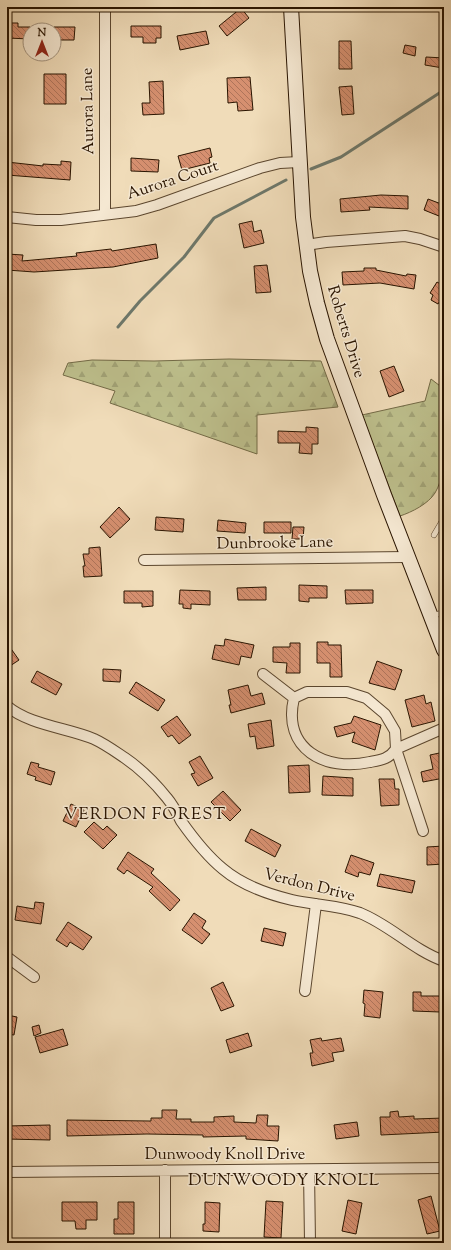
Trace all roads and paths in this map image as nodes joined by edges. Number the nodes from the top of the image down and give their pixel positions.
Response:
1 (104, 7) edge
2 (291, 7) edge
3 (299, 162) junction
4 (106, 214) junction
5 (7, 217) edge
6 (306, 245) junction
7 (444, 247) edge
8 (444, 518) edge
9 (434, 535) dead end
10 (407, 557) junction
11 (144, 560) dead end
12 (444, 612) edge
13 (431, 616) junction
14 (444, 650) edge
15 (263, 674) dead end
16 (294, 698) junction
17 (8, 709) edge
18 (444, 728) edge
19 (396, 749) junction
20 (423, 831) dead end
21 (316, 904) junction
22 (7, 958) edge
23 (444, 961) edge
24 (34, 977) dead end
25 (305, 991) dead end
26 (444, 1168) edge
27 (165, 1170) junction
28 (309, 1170) junction
29 (7, 1172) edge
30 (165, 1243) edge
31 (310, 1243) edge

1 - 4 street, Aurora Lane
2 - 3 street, Roberts Drive
3 - 4 street, Aurora Court
3 - 6 street, Roberts Drive
4 - 5 street, Aurora Court
6 - 7 street
6 - 10 street, Roberts Drive
8 - 9 lane
10 - 11 street, Dunbrooke Lane
10 - 13 street, Roberts Drive
12 - 13 lane
13 - 14 street, Roberts Drive
15 - 16 street
16 - 19 street
16 - 19 street
17 - 21 street, Verdon Drive
18 - 19 street
19 - 20 street
21 - 23 street, Verdon Drive
21 - 25 street
22 - 24 street
26 - 28 street, Dunwoody Knoll Drive
27 - 28 street, Dunwoody Knoll Drive
27 - 29 street, Dunwoody Knoll Drive
27 - 30 street
28 - 31 street

